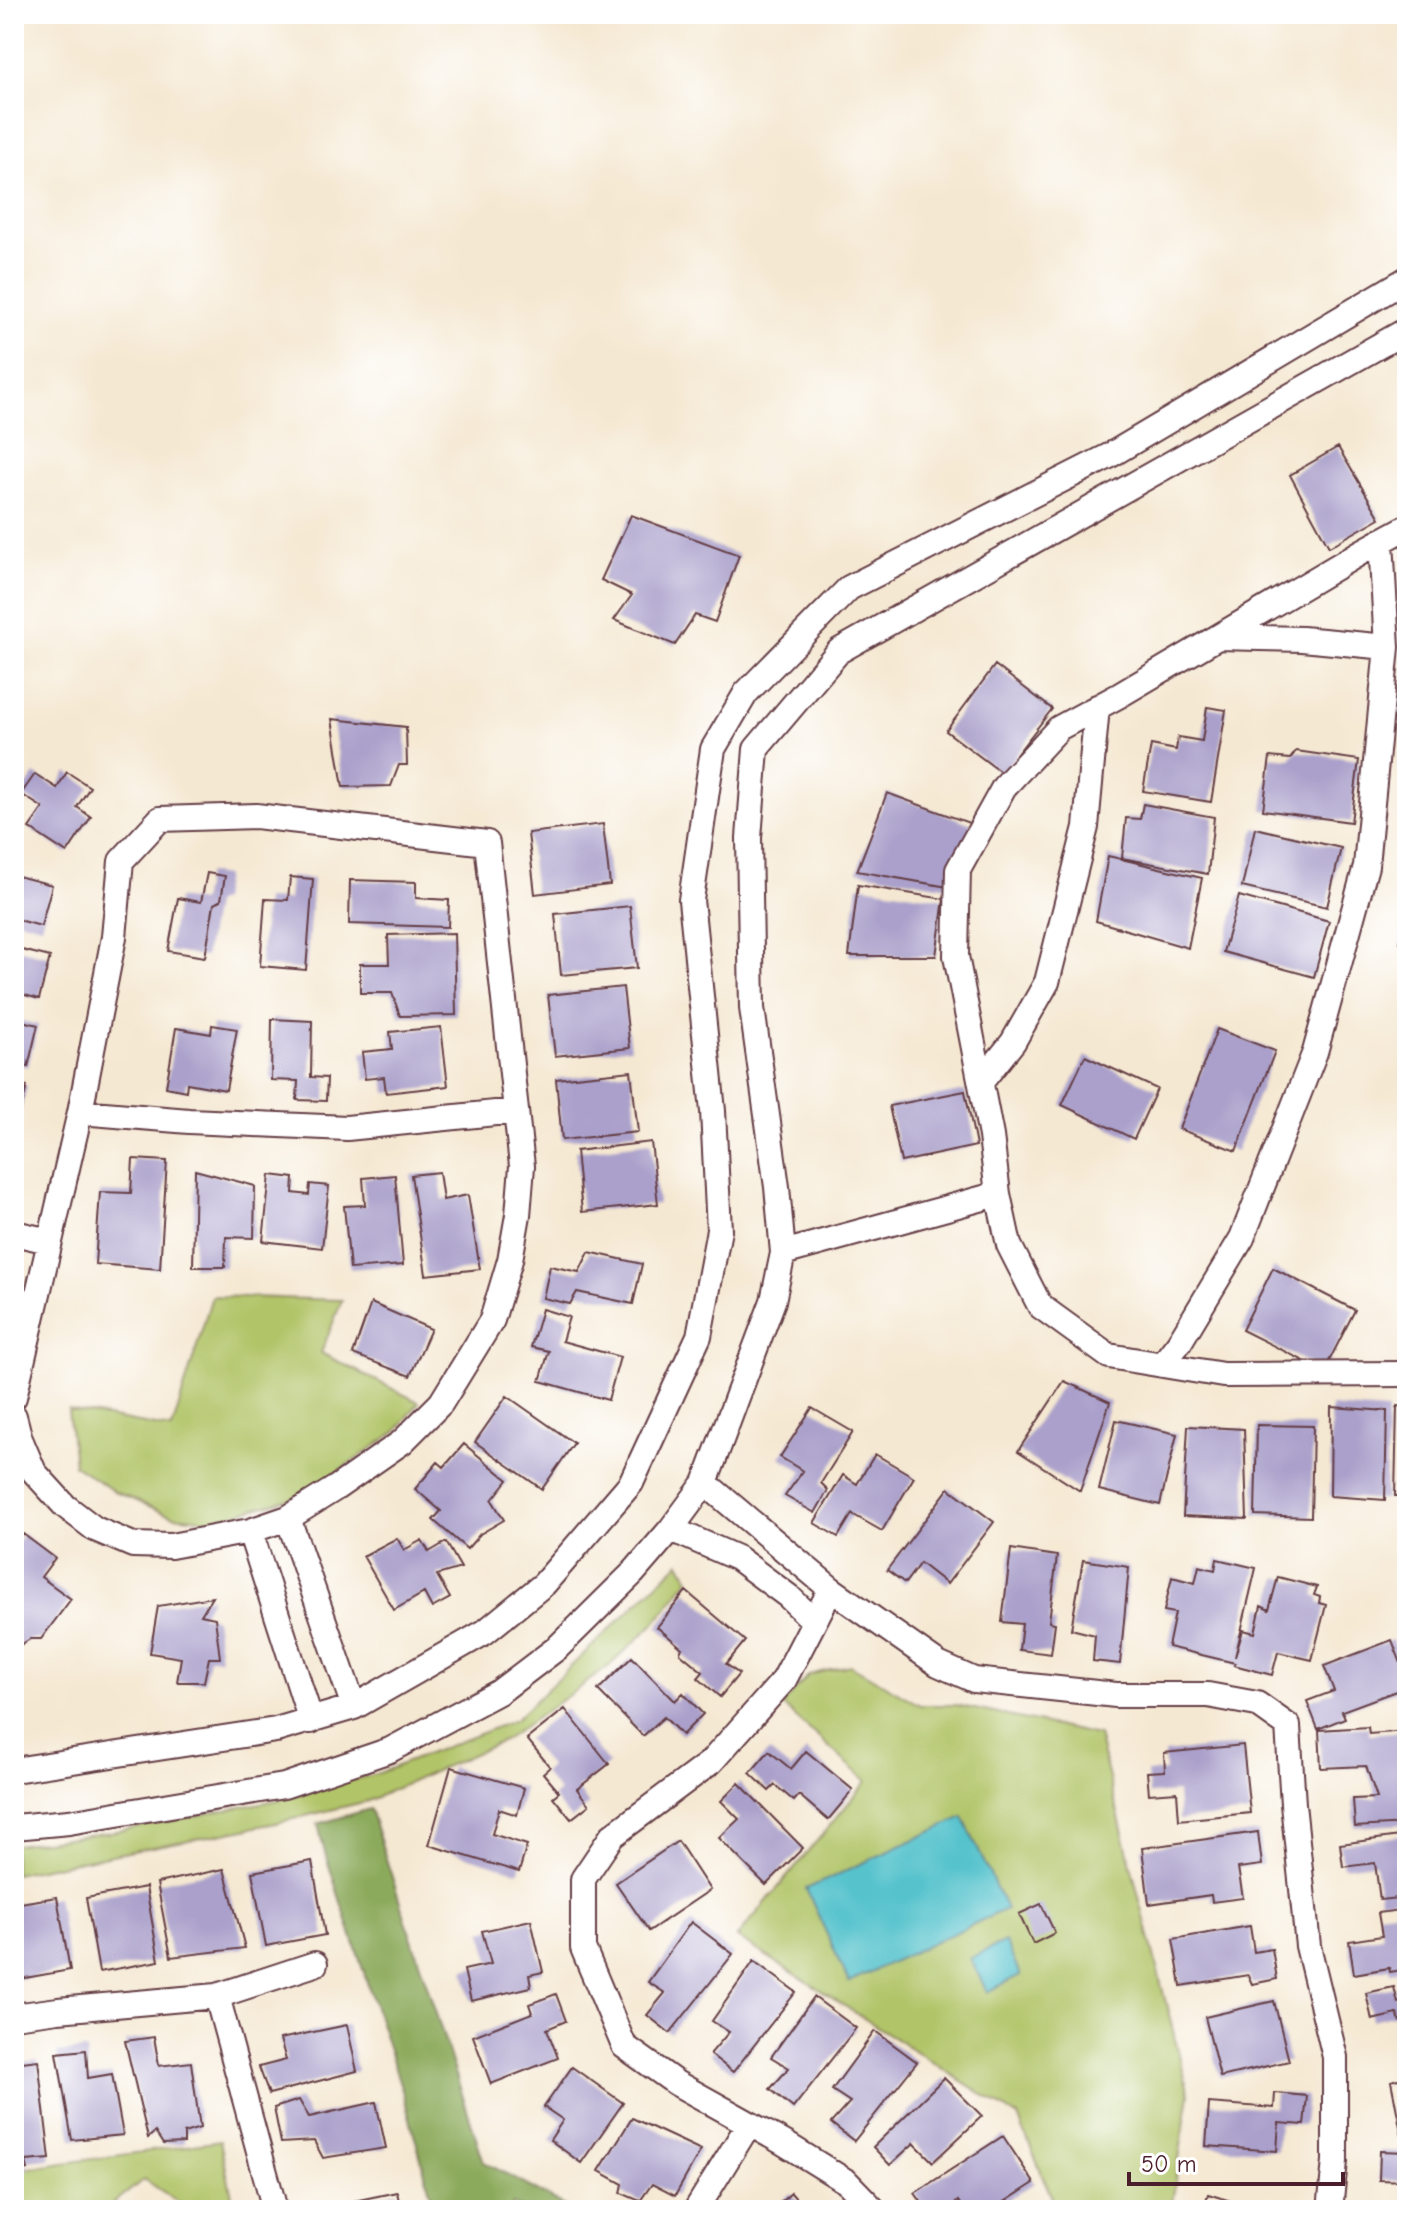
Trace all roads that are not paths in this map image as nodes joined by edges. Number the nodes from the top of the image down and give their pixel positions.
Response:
1 (1407, 279) edge
2 (1407, 330) edge
3 (1407, 527) edge
4 (1381, 541) junction
5 (1218, 637) junction
6 (1387, 647) junction
7 (1097, 707) junction
8 (713, 749) junction
9 (756, 749) junction
10 (981, 1082) junction
11 (515, 1111) junction
12 (80, 1112) junction
13 (998, 1194) junction
14 (14, 1233) edge
15 (49, 1241) junction
16 (783, 1253) junction
17 (1162, 1365) junction
18 (1407, 1374) edge
19 (14, 1397) edge
20 (14, 1416) edge
21 (705, 1483) junction
22 (288, 1518) junction
23 (671, 1529) junction
24 (250, 1531) junction
25 (831, 1589) junction
26 (814, 1621) junction
27 (354, 1707) junction
28 (311, 1721) junction
29 (14, 1770) edge
30 (14, 1827) edge
31 (315, 1964) dead end
32 (217, 1996) junction
33 (14, 2016) edge
34 (749, 2124) junction
35 (275, 2210) edge
36 (696, 2210) edge
37 (874, 2210) edge
38 (1330, 2210) edge

1 - 8 street
2 - 9 street
3 - 4 street
4 - 5 street
4 - 6 street
5 - 6 street
5 - 7 street
6 - 17 street
7 - 10 street
7 - 10 street
8 - 9 street
8 - 27 street
9 - 16 street
10 - 13 street
11 - 12 street
11 - 12 street
11 - 22 street
12 - 15 street
13 - 16 street
13 - 17 street
14 - 15 street
15 - 19 street
16 - 21 street
17 - 18 street
20 - 24 street
21 - 23 street
21 - 25 street
22 - 24 street
22 - 27 street
23 - 26 street
23 - 30 street
24 - 28 street
25 - 26 street
25 - 38 street
26 - 34 street
27 - 28 street
28 - 29 street
31 - 32 street
32 - 33 street
32 - 35 street
34 - 36 street
34 - 37 street

